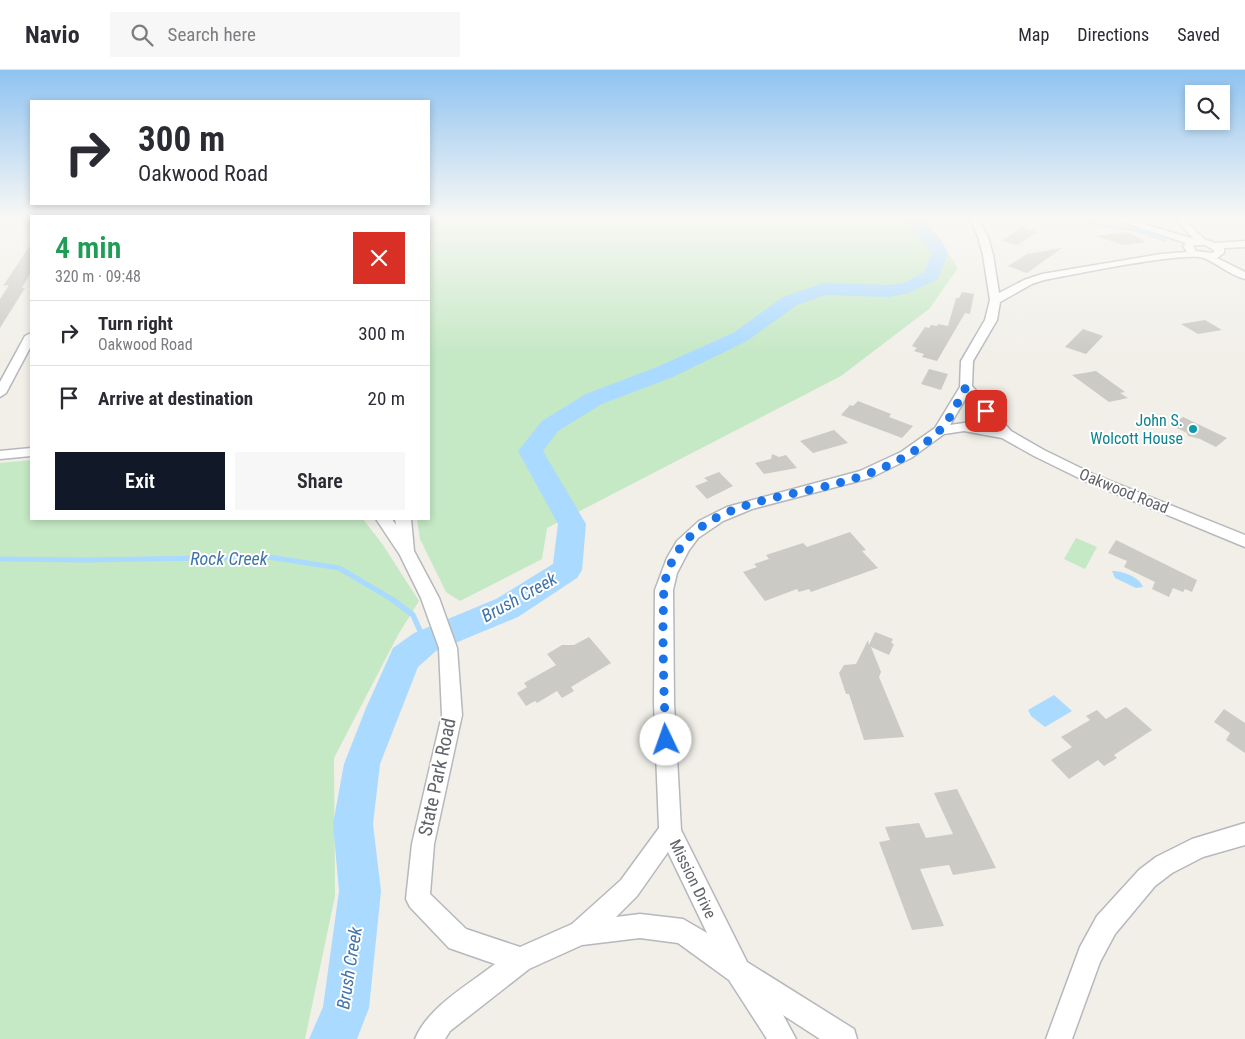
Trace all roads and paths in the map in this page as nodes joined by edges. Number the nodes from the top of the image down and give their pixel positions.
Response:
1 (989, 264) edge
2 (1126, 264) edge
3 (1222, 264) edge
4 (1245, 276) edge
5 (995, 300) junction
6 (30, 338) edge
7 (966, 387) junction
8 (0, 393) edge
9 (940, 431) junction
10 (1006, 434) junction
11 (30, 452) edge
12 (0, 455) edge
13 (385, 520) edge
14 (403, 520) edge
15 (1245, 541) edge
16 (407, 553) junction
17 (670, 831) junction
18 (1245, 834) edge
19 (581, 933) junction
20 (520, 960) junction
21 (738, 971) junction
22 (428, 1039) edge
23 (783, 1039) edge
24 (844, 1039) edge
25 (1059, 1039) edge

1 - 5 street, Mission Drive
2 - 5 street
3 - 4 street
5 - 7 street, Mission Drive
6 - 8 street
7 - 9 street, Mission Drive
7 - 10 street, Oakwood Road
9 - 10 street, Oakwood Road
9 - 17 street, Mission Drive
10 - 15 street, Oakwood Road
11 - 12 street
13 - 16 street, State Park Road
14 - 16 street
16 - 20 street, State Park Road
17 - 19 street
17 - 21 street, Mission Drive
18 - 25 street
19 - 20 street
19 - 21 street
20 - 22 street
21 - 23 street
21 - 24 street

